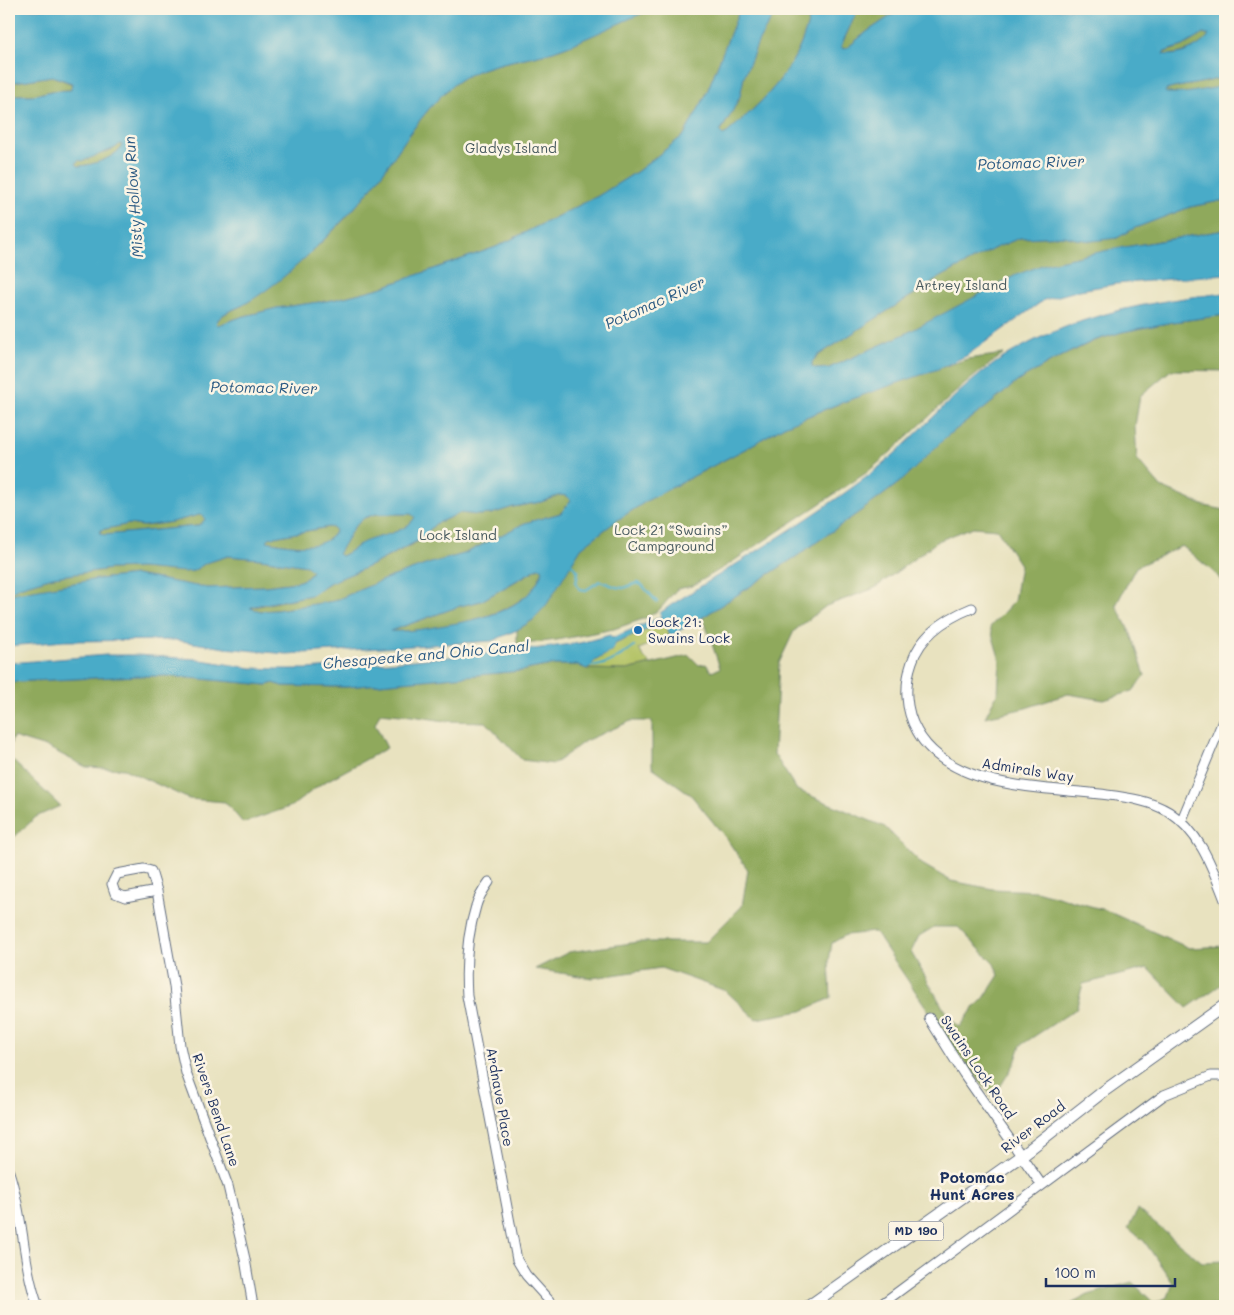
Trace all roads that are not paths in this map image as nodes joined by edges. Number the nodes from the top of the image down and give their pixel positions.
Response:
1 (972, 608) dead end
2 (1225, 716) edge
3 (1181, 822) junction
4 (489, 882) dead end
5 (157, 891) junction
6 (1225, 900) edge
7 (1225, 1005) edge
8 (929, 1018) dead end
9 (1225, 1076) edge
10 (1022, 1156) junction
11 (9, 1172) edge
12 (1042, 1184) junction
13 (38, 1306) edge
14 (253, 1306) edge
15 (554, 1306) edge
16 (809, 1306) edge
17 (879, 1306) edge

1 - 3 street, Admirals Way
2 - 3 street
3 - 6 street, Admirals Way
4 - 15 street, Ardnave Place
5 - 5 street, Rivers Bend Lane
5 - 14 street, Rivers Bend Lane
7 - 10 main road, River Road / MD 190
8 - 10 street, Swains Lock Road
9 - 12 street
10 - 12 street, Swains Lock Road
10 - 16 main road, River Road / MD 190
11 - 13 street
12 - 17 street

